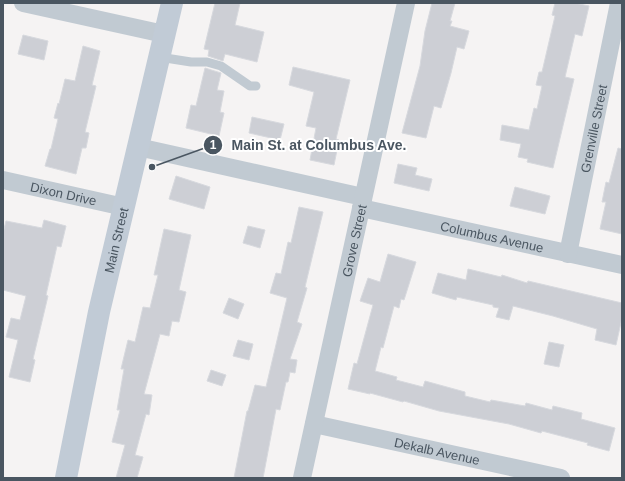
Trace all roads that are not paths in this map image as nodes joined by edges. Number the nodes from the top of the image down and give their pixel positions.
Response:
1 (23, 3) edge
2 (172, 3) edge
3 (406, 3) edge
4 (619, 3) edge
5 (48, 6) edge
6 (164, 34) junction
7 (159, 57) junction
8 (256, 86) dead end
9 (138, 147) junction
10 (3, 180) edge
11 (362, 203) junction
12 (124, 207) junction
13 (568, 254) junction
14 (622, 265) edge
15 (314, 424) junction
16 (66, 478) edge
17 (302, 478) edge
18 (561, 478) edge

1 - 5 street
2 - 6 main road, Main Street
3 - 11 street, Grove Street
4 - 13 street, Grenville Street
5 - 6 street
6 - 7 main road, Main Street
7 - 8 lane
7 - 9 main road, Main Street
9 - 11 street, Columbus Avenue
9 - 12 main road, Main Street
10 - 12 street, Dixon Drive
11 - 13 street, Columbus Avenue
11 - 15 street, Grove Street
12 - 16 main road, Main Street
13 - 14 street, Columbus Avenue
15 - 17 street, Grove Street
15 - 18 street, Dekalb Avenue

